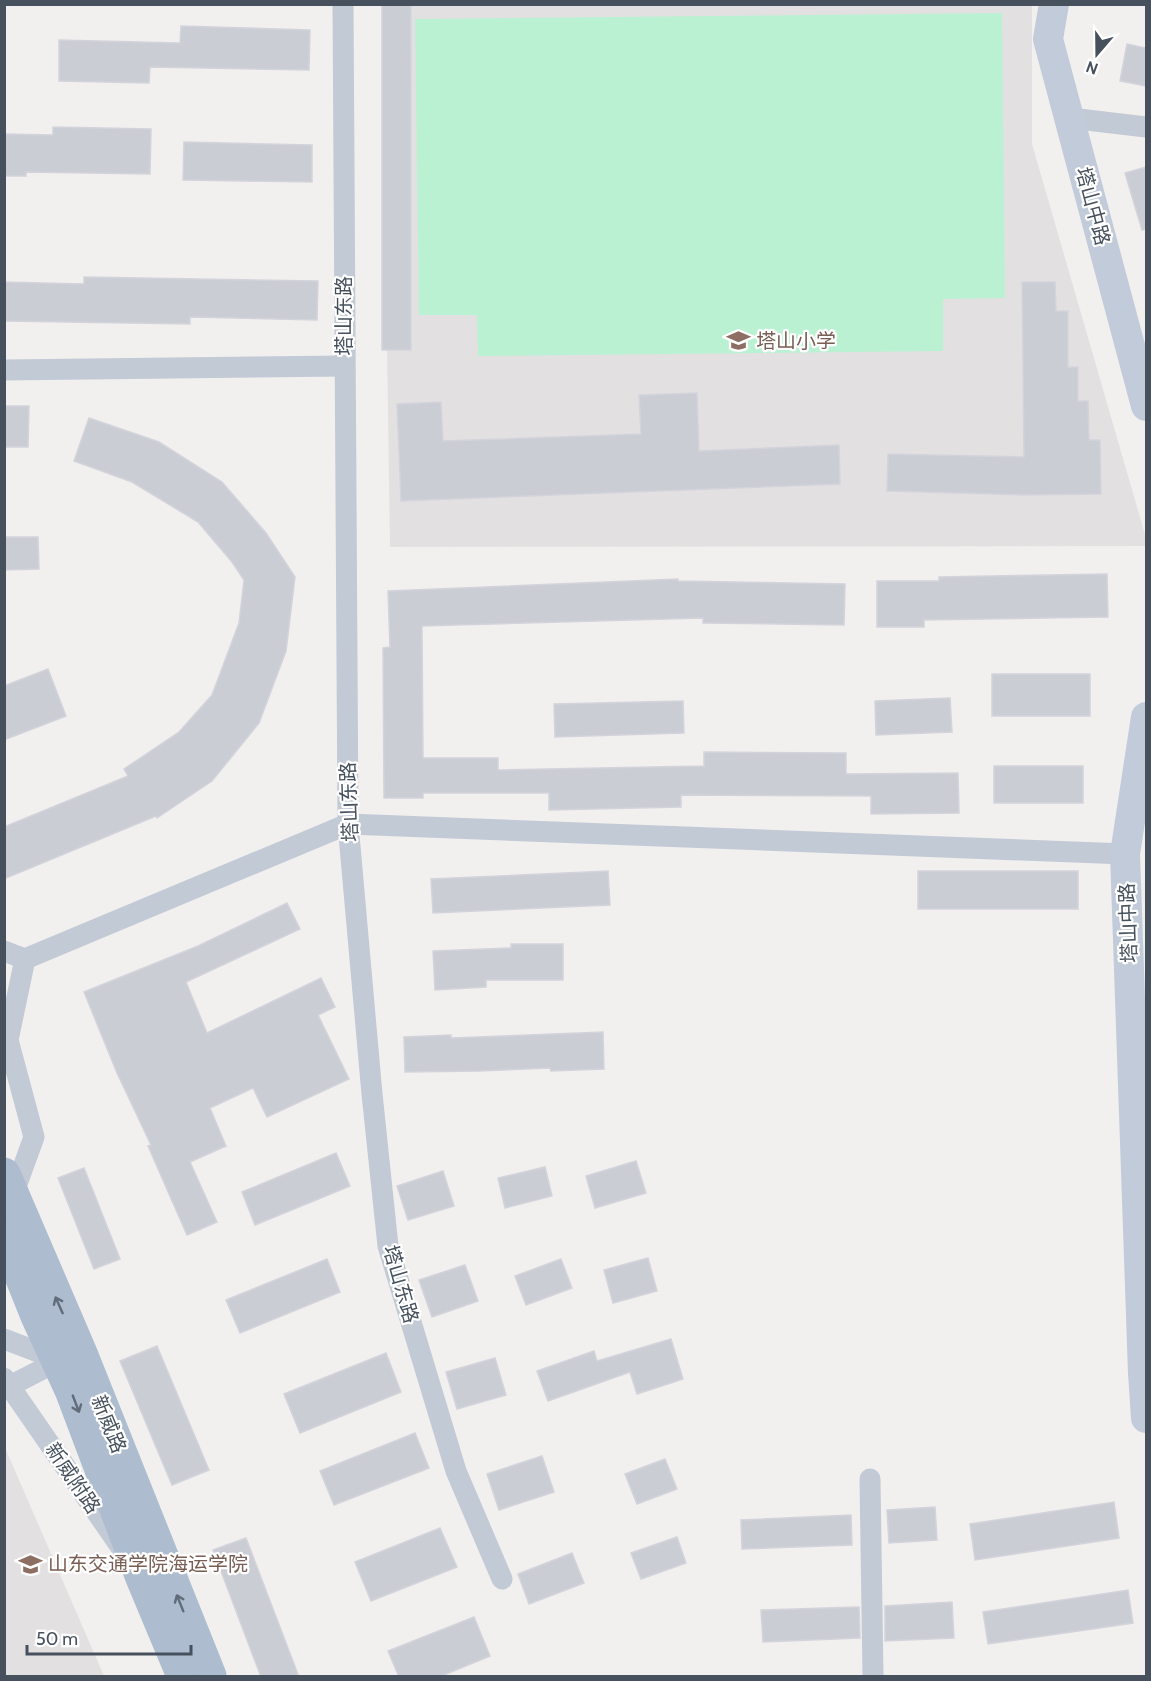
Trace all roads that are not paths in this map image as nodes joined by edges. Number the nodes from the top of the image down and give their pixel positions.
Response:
1 (343, 4) edge
2 (1054, 4) edge
3 (1070, 118) junction
4 (1146, 127) edge
5 (344, 366) junction
6 (4, 370) edge
7 (1146, 406) edge
8 (1146, 717) edge
9 (348, 824) junction
10 (1125, 854) junction
11 (4, 951) edge
12 (25, 959) junction
13 (9, 1184) edge
14 (4, 1234) edge
15 (4, 1339) edge
16 (69, 1356) junction
17 (1145, 1373) edge
18 (6, 1384) edge
19 (1146, 1418) edge
20 (870, 1479) dead end
21 (142, 1578) junction
22 (502, 1579) dead end
23 (183, 1677) edge
24 (210, 1677) edge
25 (873, 1677) edge

1 - 5 street, 塔山东路
2 - 3 street, 塔山中路
3 - 4 street
3 - 7 street, 塔山中路
5 - 6 street
5 - 9 street, 塔山东路
8 - 10 street, 塔山中路
9 - 10 street
9 - 12 street
9 - 22 street, 塔山东路
10 - 17 street, 塔山中路
11 - 12 street
12 - 13 street
16 -> 13 main road, 新威路
14 - 16 main road, 新威路
15 - 16 street
16 - 18 street
16 -> 21 main road, 新威路
24 -> 16 main road, 新威路
17 - 19 street, 塔山中路
18 - 21 street, 新威附路
20 - 25 street
21 - 23 main road, 新威路

